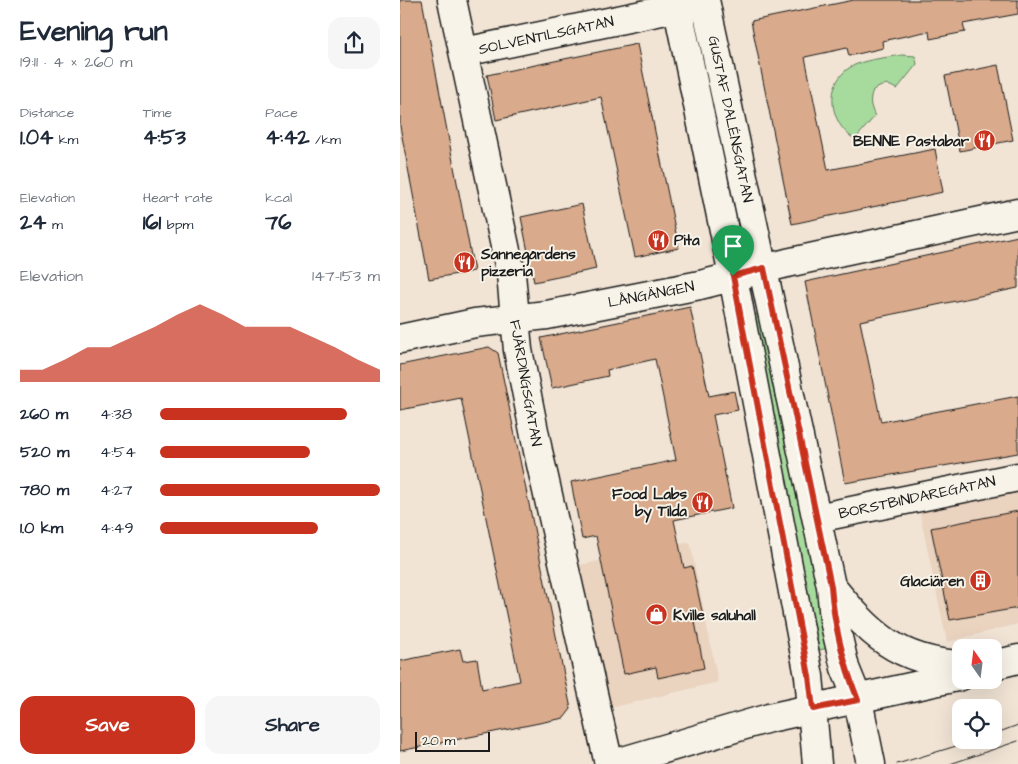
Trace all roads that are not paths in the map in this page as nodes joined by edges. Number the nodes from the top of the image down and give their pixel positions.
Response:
1 (452, 0) edge
2 (709, 1) edge
3 (677, 4) edge
4 (464, 52) junction
5 (1018, 213) edge
6 (764, 268) junction
7 (733, 276) junction
8 (514, 319) junction
9 (400, 339) edge
10 (1018, 477) edge
11 (817, 518) junction
12 (831, 586) junction
13 (1018, 659) edge
14 (952, 663) edge
15 (1002, 663) edge
16 (952, 678) edge
17 (858, 700) junction
18 (813, 709) junction
19 (609, 764) edge
20 (613, 764) edge
21 (817, 764) edge
22 (872, 764) edge

1 - 4 street, FJÄRDINGSGATAN
2 - 3 street, SOLVENTILSGATAN
2 - 6 street, GUSTAF DALÉNSGATAN
3 - 4 street, SOLVENTILSGATAN
3 - 7 street, GUSTAF DALÉNSGATAN
4 - 8 street, FJÄRDINGSGATAN
5 - 6 street, LÅNGÄNGEN
6 - 7 street, LÅNGÄNGEN
6 - 11 street, GUSTAF DALÉNSGATAN
7 - 8 street, LÅNGÄNGEN
7 - 18 street, GUSTAF DALÉNSGATAN
8 - 9 street, LÅNGÄNGEN
8 - 19 street, FJÄRDINGSGATAN
10 - 11 street, BORSTBINDAREGATAN
11 - 12 street, GUSTAF DALÉNSGATAN
12 - 14 street
12 - 17 street, GUSTAF DALÉNSGATAN
13 - 15 street
16 - 17 street
17 - 18 street
17 - 22 street, GUSTAF DALÉNSGATAN
18 - 20 street
18 - 21 street, GUSTAF DALÉNSGATAN

